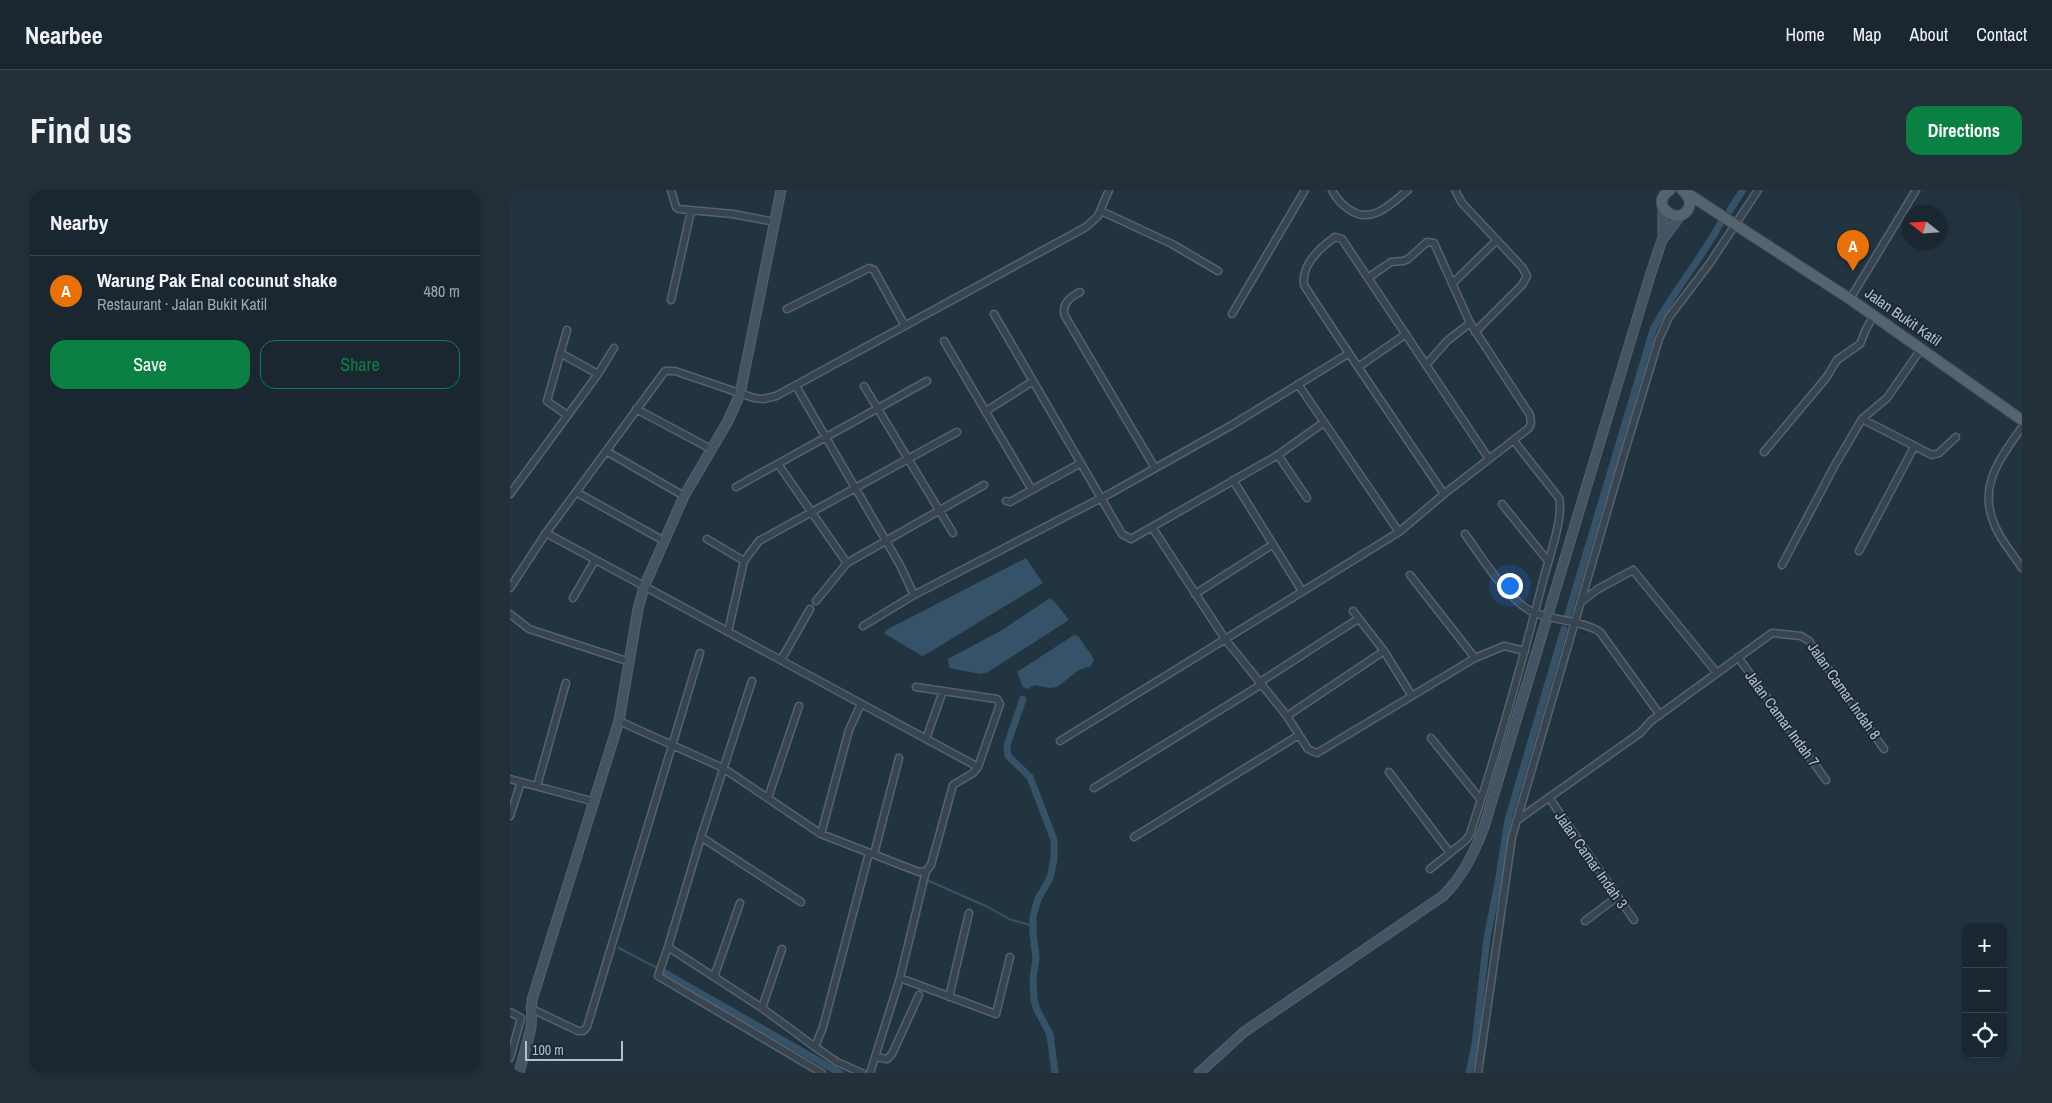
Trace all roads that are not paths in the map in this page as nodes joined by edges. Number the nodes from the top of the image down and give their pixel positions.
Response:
1 (671, 190) edge
2 (781, 190) edge
3 (1109, 190) edge
4 (1305, 190) edge
5 (1332, 190) edge
6 (1408, 190) edge
7 (1455, 190) edge
8 (1661, 190) edge
9 (1670, 190) edge
10 (1683, 190) edge
11 (1758, 190) edge
12 (1914, 191) edge
13 (1663, 205) junction
14 (1713, 210) junction
15 (691, 211) junction
16 (1101, 211) junction
17 (1683, 214) junction
18 (775, 222) junction
19 (1735, 223) junction
20 (1497, 240) junction
21 (1662, 240) junction
22 (1218, 270) dead end
23 (1368, 278) junction
24 (1452, 284) junction
25 (1080, 292) dead end
26 (1850, 299) junction
27 (671, 300) dead end
28 (787, 309) dead end
29 (994, 314) dead end
30 (1232, 314) dead end
31 (1874, 315) junction
32 (1470, 323) junction
33 (904, 326) junction
34 (567, 330) dead end
35 (1475, 332) junction
36 (1406, 334) junction
37 (944, 341) dead end
38 (614, 348) dead end
39 (1921, 348) junction
40 (560, 354) junction
41 (1348, 354) junction
42 (1426, 365) junction
43 (1358, 367) junction
44 (598, 374) junction
45 (927, 381) dead end
46 (1033, 381) junction
47 (1298, 384) junction
48 (796, 386) junction
49 (864, 386) dead end
50 (740, 394) junction
51 (636, 409) junction
52 (878, 409) junction
53 (986, 411) junction
54 (567, 416) junction
55 (1862, 419) junction
56 (2022, 420) edge
57 (1324, 423) junction
58 (2022, 427) edge
59 (957, 432) dead end
60 (826, 436) junction
61 (1956, 437) dead end
62 (1514, 441) junction
63 (1914, 447) junction
64 (711, 449) junction
65 (606, 451) junction
66 (1764, 452) dead end
67 (1278, 455) junction
68 (908, 458) junction
69 (1489, 459) junction
70 (778, 464) junction
71 (1081, 464) junction
72 (1154, 468) junction
73 (1234, 480) junction
74 (984, 485) dead end
75 (736, 487) dead end
76 (855, 487) junction
77 (1032, 490) junction
78 (576, 492) junction
79 (510, 494) edge
80 (1444, 494) junction
81 (684, 496) junction
82 (1100, 498) junction
83 (1307, 498) dead end
84 (1006, 501) dead end
85 (1502, 504) dead end
86 (938, 510) junction
87 (813, 512) junction
88 (1152, 527) junction
89 (1399, 532) junction
90 (546, 533) junction
91 (953, 533) dead end
92 (1465, 534) dead end
93 (706, 538) dead end
94 (886, 540) junction
95 (664, 541) junction
96 (1272, 545) junction
97 (1859, 551) dead end
98 (595, 560) junction
99 (744, 561) junction
100 (1548, 561) junction
101 (848, 563) junction
102 (1782, 565) dead end
103 (2022, 568) edge
104 (1410, 575) dead end
105 (644, 587) junction
106 (510, 588) edge
107 (1302, 592) junction
108 (1195, 594) junction
109 (914, 595) junction
110 (573, 598) dead end
111 (816, 600) dead end
112 (1582, 601) junction
113 (810, 609) dead end
114 (1352, 612) dead end
115 (1535, 613) junction
116 (510, 614) edge
117 (1547, 616) junction
118 (1358, 619) junction
119 (1575, 624) junction
120 (862, 626) dead end
121 (728, 632) junction
122 (1225, 639) junction
123 (1384, 651) junction
124 (1525, 651) junction
125 (700, 653) dead end
126 (1738, 657) junction
127 (1475, 658) junction
128 (781, 660) junction
129 (630, 662) junction
130 (1717, 673) junction
131 (752, 680) dead end
132 (566, 683) dead end
133 (1261, 683) junction
134 (916, 687) dead end
135 (943, 691) junction
136 (1412, 696) junction
137 (861, 704) junction
138 (799, 706) dead end
139 (1660, 714) junction
140 (1287, 716) junction
141 (620, 721) junction
142 (1299, 735) junction
143 (1431, 738) dead end
144 (926, 739) junction
145 (1060, 741) dead end
146 (672, 745) junction
147 (1884, 749) dead end
148 (899, 758) dead end
149 (978, 767) junction
150 (723, 768) junction
151 (1390, 772) dead end
152 (510, 779) edge
153 (1826, 780) dead end
154 (521, 782) junction
155 (537, 786) junction
156 (1094, 788) dead end
157 (768, 798) junction
158 (1480, 799) junction
159 (1550, 799) junction
160 (595, 802) junction
161 (510, 816) edge
162 (1516, 821) junction
163 (821, 834) junction
164 (701, 837) junction
165 (1134, 837) dead end
166 (1450, 853) junction
167 (872, 854) junction
168 (1430, 869) dead end
169 (926, 871) junction
170 (1617, 897) junction
171 (801, 902) dead end
172 (740, 903) dead end
173 (969, 914) dead end
174 (1634, 920) dead end
175 (1585, 921) dead end
176 (668, 948) junction
177 (782, 949) dead end
178 (1010, 957) dead end
179 (714, 977) junction
180 (900, 978) junction
181 (919, 995) dead end
182 (949, 996) junction
183 (530, 1008) junction
184 (762, 1008) junction
185 (510, 1012) edge
186 (815, 1047) junction
187 (876, 1057) junction
188 (510, 1058) edge
189 (519, 1073) edge
190 (822, 1073) edge
191 (862, 1073) edge
192 (870, 1073) edge
193 (1199, 1073) edge
194 (1478, 1073) edge

1 - 15 street
2 - 18 main road
3 - 16 street
4 - 30 street
5 - 6 street
7 - 20 street
8 - 13 main road
9 - 13 main road
10 - 14 main road, Jalan Bukit Katil
10 - 17 main road
11 - 19 street
12 - 26 street
13 - 17 main road
13 - 21 main road
14 - 17 main road
14 - 19 main road, Jalan Bukit Katil
15 - 18 street
15 - 27 street
16 - 22 street
16 - 33 street
17 - 21 main road
18 - 50 main road
19 - 26 main road, Jalan Bukit Katil
19 - 112 street
20 - 24 street
20 - 35 street
21 - 117 main road
23 - 24 street
23 - 36 street
23 - 41 street
24 - 32 street
25 - 72 street
26 - 31 main road, Jalan Bukit Katil
28 - 33 street
29 - 46 street
31 - 39 main road, Jalan Bukit Katil
31 - 66 street
32 - 35 street
32 - 42 street
33 - 48 street
34 - 40 street
35 - 62 street
36 - 42 street
36 - 43 street
37 - 53 street
38 - 44 street
39 - 55 street
39 - 56 main road, Jalan Bukit Katil
40 - 44 street
40 - 54 street
41 - 43 street
41 - 47 street
42 - 69 street
43 - 80 street
44 - 54 street
45 - 52 street
46 - 53 street
46 - 71 street
47 - 57 street
47 - 72 street
48 - 50 street
48 - 60 street
49 - 52 street
50 - 51 street
50 - 64 main road
51 - 64 street
51 - 65 street
52 - 60 street
52 - 68 street
53 - 77 street
54 - 79 street
55 - 63 street
55 - 102 street
57 - 67 street
57 - 89 street
58 - 103 street
59 - 68 street
60 - 70 street
60 - 76 street
61 - 63 street
62 - 69 street
62 - 100 street
63 - 97 street
64 - 81 main road
65 - 78 street
65 - 81 street
67 - 73 street
67 - 83 street
68 - 76 street
68 - 86 street
69 - 80 street
70 - 75 street
70 - 87 street
71 - 77 street
71 - 82 street
72 - 82 street
73 - 88 street
73 - 96 street
74 - 86 street
76 - 87 street
76 - 94 street
77 - 84 street
78 - 90 street
78 - 95 street
80 - 89 street
81 - 95 main road
82 - 88 street
82 - 109 street
85 - 100 street
86 - 91 street
86 - 94 street
87 - 99 street
87 - 101 street
88 - 108 street
89 - 107 street
90 - 98 street
90 - 106 street
92 - 115 street
93 - 99 street
94 - 101 street
94 - 109 street
95 - 105 main road
96 - 107 street
96 - 108 street
98 - 105 street
98 - 110 street
99 - 121 street
100 - 115 street
101 - 111 street
104 - 127 street
105 - 121 street
105 - 129 main road
107 - 122 street
108 - 122 street
109 - 120 street
112 - 119 street
112 - 130 street
113 - 128 street
114 - 118 street
115 - 117 street
115 - 124 street
116 - 129 street
117 - 119 street
117 - 193 main road
118 - 123 street
118 - 133 street
119 - 139 street
119 - 162 street
121 - 128 street
122 - 133 street
122 - 145 street
123 - 136 street
123 - 140 street
124 - 127 street
124 - 158 street
125 - 146 street
126 - 130 street
126 - 147 street, Jalan Camar Indah 8
126 - 153 street, Jalan Camar Indah 7
127 - 136 street
128 - 137 street
129 - 141 main road
130 - 139 street
131 - 150 street
132 - 155 street
133 - 140 street
133 - 156 street
134 - 135 street
135 - 144 street
135 - 149 street
136 - 142 street
137 - 144 street
137 - 163 street
138 - 157 street
139 - 159 street
140 - 142 street
141 - 146 street
141 - 160 main road
142 - 165 street
143 - 158 street
144 - 149 street
146 - 150 street
146 - 183 street
148 - 167 street
149 - 169 street
150 - 157 street
150 - 164 street
151 - 166 street
152 - 154 street
154 - 155 street
154 - 161 street
155 - 160 street
157 - 163 street
158 - 166 street
159 - 162 street
159 - 170 street, Jalan Camar Indah 3
160 - 183 main road
162 - 194 street
163 - 167 street
164 - 171 street
164 - 176 street
166 - 168 street
167 - 169 street
167 - 186 street
169 - 180 street
170 - 174 street, Jalan Camar Indah 3
170 - 175 street
172 - 179 street
173 - 182 street
176 - 179 street
176 - 190 street
177 - 184 street
178 - 182 street
179 - 184 street
180 - 182 street
180 - 187 street
181 - 187 street
183 - 189 main road
184 - 186 street
185 - 188 street
186 - 191 street
187 - 192 street

